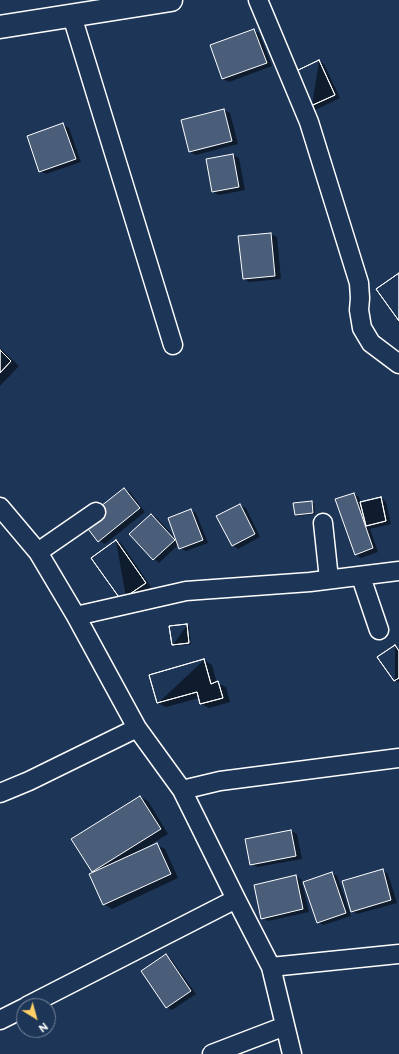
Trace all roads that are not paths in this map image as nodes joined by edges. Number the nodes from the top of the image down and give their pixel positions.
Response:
1 (171, 0) edge
2 (258, 0) edge
3 (72, 16) junction
4 (0, 27) edge
5 (173, 345) dead end
6 (399, 364) edge
7 (0, 507) edge
8 (96, 512) dead end
9 (323, 523) dead end
10 (38, 552) junction
11 (399, 571) edge
12 (361, 576) junction
13 (329, 580) junction
14 (76, 616) junction
15 (379, 630) dead end
16 (138, 728) junction
17 (399, 758) edge
18 (182, 790) junction
19 (0, 793) edge
20 (236, 899) junction
21 (399, 954) edge
22 (271, 967) junction
23 (43, 998) edge
24 (16, 1012) edge
25 (0, 1020) edge
26 (285, 1026) junction
27 (212, 1054) edge
28 (292, 1054) edge

1 - 3 street
2 - 6 street
3 - 4 street
3 - 5 street
7 - 10 street
8 - 10 street
9 - 13 street
10 - 14 street
11 - 12 street
12 - 13 street
12 - 15 street
13 - 14 street
14 - 16 street
16 - 18 street
16 - 19 street
17 - 18 street
18 - 20 street
20 - 22 street
20 - 23 street
21 - 22 street
22 - 26 street
24 - 25 street
26 - 27 street
26 - 28 street

